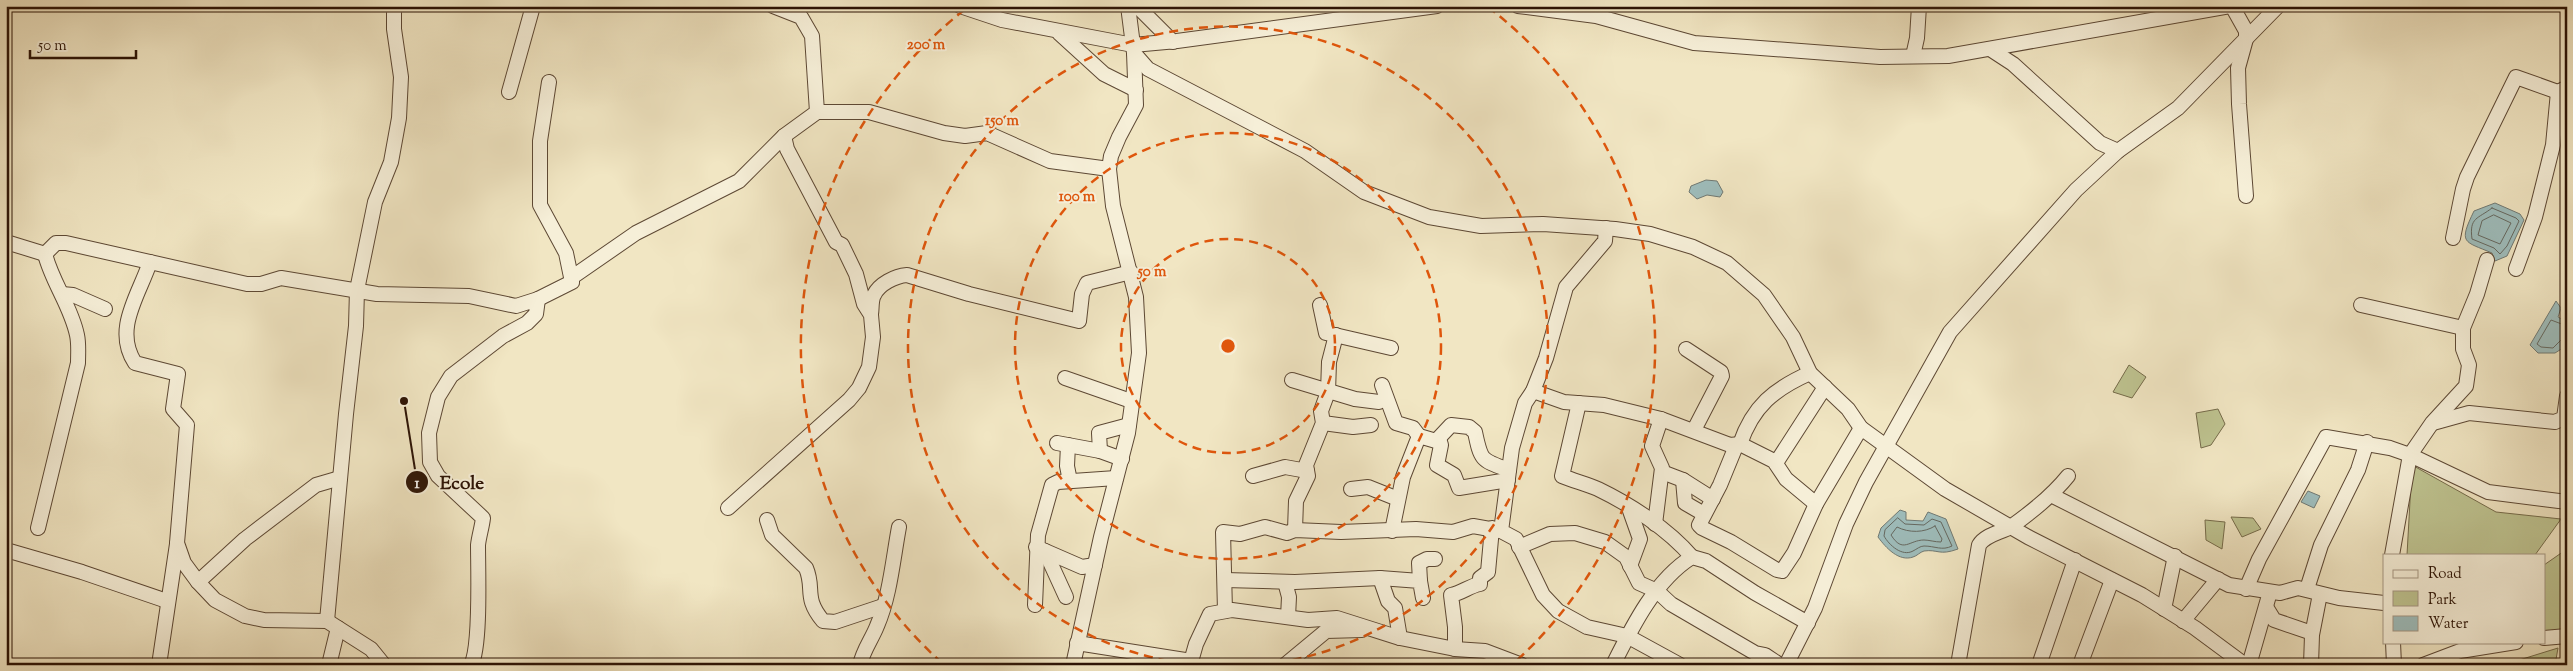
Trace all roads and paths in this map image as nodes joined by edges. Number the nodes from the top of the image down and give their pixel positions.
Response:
1 (394, 6) edge
2 (533, 6) edge
3 (773, 6) edge
4 (960, 6) edge
5 (1128, 6) edge
6 (1137, 6) edge
7 (1437, 6) edge
8 (1518, 6) edge
9 (1919, 6) edge
10 (2231, 6) edge
11 (2278, 6) edge
12 (1059, 32) junction
13 (2246, 39) junction
14 (1173, 42) junction
15 (1133, 49) junction
16 (1990, 49) junction
17 (1913, 56) junction
18 (550, 82) dead end
19 (1136, 90) junction
20 (2563, 90) edge
21 (509, 92) dead end
22 (817, 112) junction
23 (784, 136) junction
24 (2118, 152) junction
25 (1109, 169) junction
26 (2246, 196) dead end
27 (1606, 228) junction
28 (2453, 238) dead end
29 (6, 242) edge
30 (45, 254) junction
31 (2487, 260) dead end
32 (150, 262) junction
33 (2516, 269) dead end
34 (1131, 272) junction
35 (571, 278) junction
36 (358, 290) junction
37 (62, 294) junction
38 (538, 299) junction
39 (1320, 305) dead end
40 (2361, 305) dead end
41 (105, 308) dead end
42 (871, 315) junction
43 (2463, 328) junction
44 (1336, 335) junction
45 (1391, 348) dead end
46 (1686, 349) dead end
47 (1810, 373) junction
48 (1065, 378) dead end
49 (1292, 380) dead end
50 (1382, 385) dead end
51 (1825, 387) junction
52 (1532, 391) junction
53 (1328, 392) junction
54 (2567, 396) edge
55 (1131, 401) junction
56 (1379, 402) dead end
57 (1579, 403) junction
58 (1661, 419) junction
59 (1323, 423) junction
60 (2432, 423) junction
61 (1129, 425) junction
62 (1371, 425) dead end
63 (1861, 428) junction
64 (1694, 430) junction
65 (1419, 436) junction
66 (1439, 439) junction
67 (2366, 442) junction
68 (1738, 445) junction
69 (1885, 445) junction
70 (1100, 451) junction
71 (2410, 455) junction
72 (1122, 458) junction
73 (1776, 463) junction
74 (1307, 471) junction
75 (1662, 472) junction
76 (1508, 475) junction
77 (1253, 476) dead end
78 (2068, 476) dead end
79 (340, 478) junction
80 (1116, 478) junction
81 (1683, 480) junction
82 (1070, 481) junction
83 (1351, 489) dead end
84 (2053, 496) junction
85 (1398, 499) junction
86 (1713, 499) junction
87 (2567, 502) edge
88 (1816, 504) junction
89 (728, 508) dead end
90 (1629, 508) junction
91 (1704, 514) junction
92 (767, 520) dead end
93 (1655, 524) junction
94 (899, 527) dead end
95 (2010, 527) junction
96 (38, 528) dead end
97 (1294, 530) junction
98 (1496, 530) junction
99 (1392, 531) junction
100 (177, 543) junction
101 (1519, 547) junction
102 (1041, 549) junction
103 (6, 550) edge
104 (2392, 554) edge
105 (2175, 556) junction
106 (1692, 557) junction
107 (1435, 559) dead end
108 (2075, 560) junction
109 (1095, 565) junction
110 (1630, 566) junction
111 (1380, 578) junction
112 (2218, 578) junction
113 (1225, 580) junction
114 (2112, 580) junction
115 (1420, 581) junction
116 (198, 582) junction
117 (1284, 582) junction
118 (2246, 589) junction
119 (1658, 591) junction
120 (2270, 592) junction
121 (2313, 592) junction
122 (1066, 597) dead end
123 (1423, 598) dead end
124 (167, 601) junction
125 (2383, 603) edge
126 (1035, 605) dead end
127 (883, 606) junction
128 (2266, 606) junction
129 (2164, 609) junction
130 (1225, 611) junction
131 (1288, 617) junction
132 (2183, 621) junction
133 (1808, 623) junction
134 (332, 624) junction
135 (1373, 630) junction
136 (2312, 633) junction
137 (1627, 636) junction
138 (2567, 636) edge
139 (1400, 638) junction
140 (2546, 638) edge
141 (1077, 642) junction
142 (2393, 644) edge
143 (2504, 644) edge
144 (1455, 649) junction
145 (2231, 660) edge
146 (1787, 664) edge
147 (159, 665) edge
148 (329, 665) edge
149 (384, 665) edge
150 (471, 665) edge
151 (860, 665) edge
152 (1073, 665) edge
153 (1285, 665) edge
154 (1522, 665) edge
155 (1612, 665) edge
156 (1680, 665) edge
157 (1958, 665) edge
158 (2039, 665) edge
159 (2080, 665) edge
160 (2247, 665) edge
161 (2311, 665) edge
162 (2394, 665) edge
163 (2423, 665) edge

1 - 36 street
2 - 21 street
3 - 22 street
4 - 12 street
5 - 15 street
6 - 14 street
7 - 14 street
8 - 17 street
9 - 17 street
10 - 13 street
10 - 16 street
11 - 13 street
12 - 15 street
12 - 19 street
13 - 24 street
13 - 26 street
14 - 15 street
15 - 19 street
15 - 27 street
16 - 17 street
16 - 24 street
18 - 35 street
19 - 25 street
20 - 28 street
20 - 33 street
22 - 23 street
22 - 25 street
23 - 35 street
23 - 42 street
24 - 69 street
25 - 34 street
27 - 47 street
27 - 52 street
29 - 30 street
30 - 32 street
30 - 37 street
31 - 43 street
32 - 36 street
32 - 100 street
34 - 42 street
34 - 55 street
35 - 38 street
36 - 38 street
36 - 79 street
37 - 41 street
37 - 96 street
38 - 150 street
39 - 44 street
40 - 43 street
42 - 89 street
43 - 60 street
44 - 45 street
44 - 53 street
46 - 64 street
47 - 51 street
47 - 68 street
48 - 55 street
49 - 53 street
50 - 65 street
51 - 63 street
51 - 73 street
52 - 57 street
52 - 76 street
53 - 56 street
53 - 59 street
54 - 60 street
55 - 61 street
57 - 58 street
57 - 90 street
58 - 64 street
58 - 75 street
59 - 62 street
59 - 74 street
60 - 71 street
61 - 70 street
61 - 72 street
63 - 69 street
63 - 88 street
64 - 68 street
65 - 66 street
65 - 85 street
66 - 76 street
66 - 76 street
67 - 71 street
67 - 118 street
67 - 121 street
68 - 73 street
68 - 86 street
69 - 95 street
69 - 133 street
70 - 72 street
70 - 82 street
71 - 87 street
71 - 104 street
72 - 80 street
73 - 88 street
74 - 77 street
74 - 97 street
75 - 81 street
75 - 93 street
76 - 98 street
78 - 84 street
79 - 116 street
79 - 134 street
80 - 82 street
80 - 109 street
81 - 86 street
81 - 91 street
82 - 102 street
83 - 85 street
84 - 95 street
84 - 105 street
85 - 99 street
86 - 91 street
88 - 91 street
90 - 93 street
90 - 110 street
92 - 127 street
93 - 106 street
94 - 127 street
95 - 108 street
95 - 157 street
97 - 99 street
97 - 113 street
98 - 99 street
98 - 101 street
98 - 144 street
100 - 116 street
100 - 124 street
101 - 110 street
101 - 137 street
102 - 109 street
102 - 122 street
102 - 126 street
103 - 124 street
105 - 112 street
105 - 129 street
106 - 119 street
106 - 133 street
107 - 115 street
108 - 114 street
108 - 158 street
109 - 141 street
110 - 119 street
111 - 115 street
111 - 117 street
111 - 139 street
112 - 118 street
112 - 132 street
113 - 117 street
113 - 130 street
114 - 129 street
114 - 159 street
115 - 123 street
116 - 134 street
117 - 131 street
118 - 120 street
119 - 137 street
119 - 146 street
120 - 121 street
120 - 128 street
121 - 125 street
121 - 136 street
124 - 147 street
127 - 151 street
128 - 136 street
128 - 160 street
129 - 132 street
130 - 131 street
130 - 141 street
131 - 135 street
132 - 145 street
133 - 146 street
134 - 148 street
134 - 149 street
135 - 139 street
135 - 153 street
136 - 161 street
137 - 155 street
137 - 156 street
138 - 140 street
139 - 144 street
141 - 152 street
142 - 162 street
143 - 163 street
144 - 154 street
145 - 160 street

